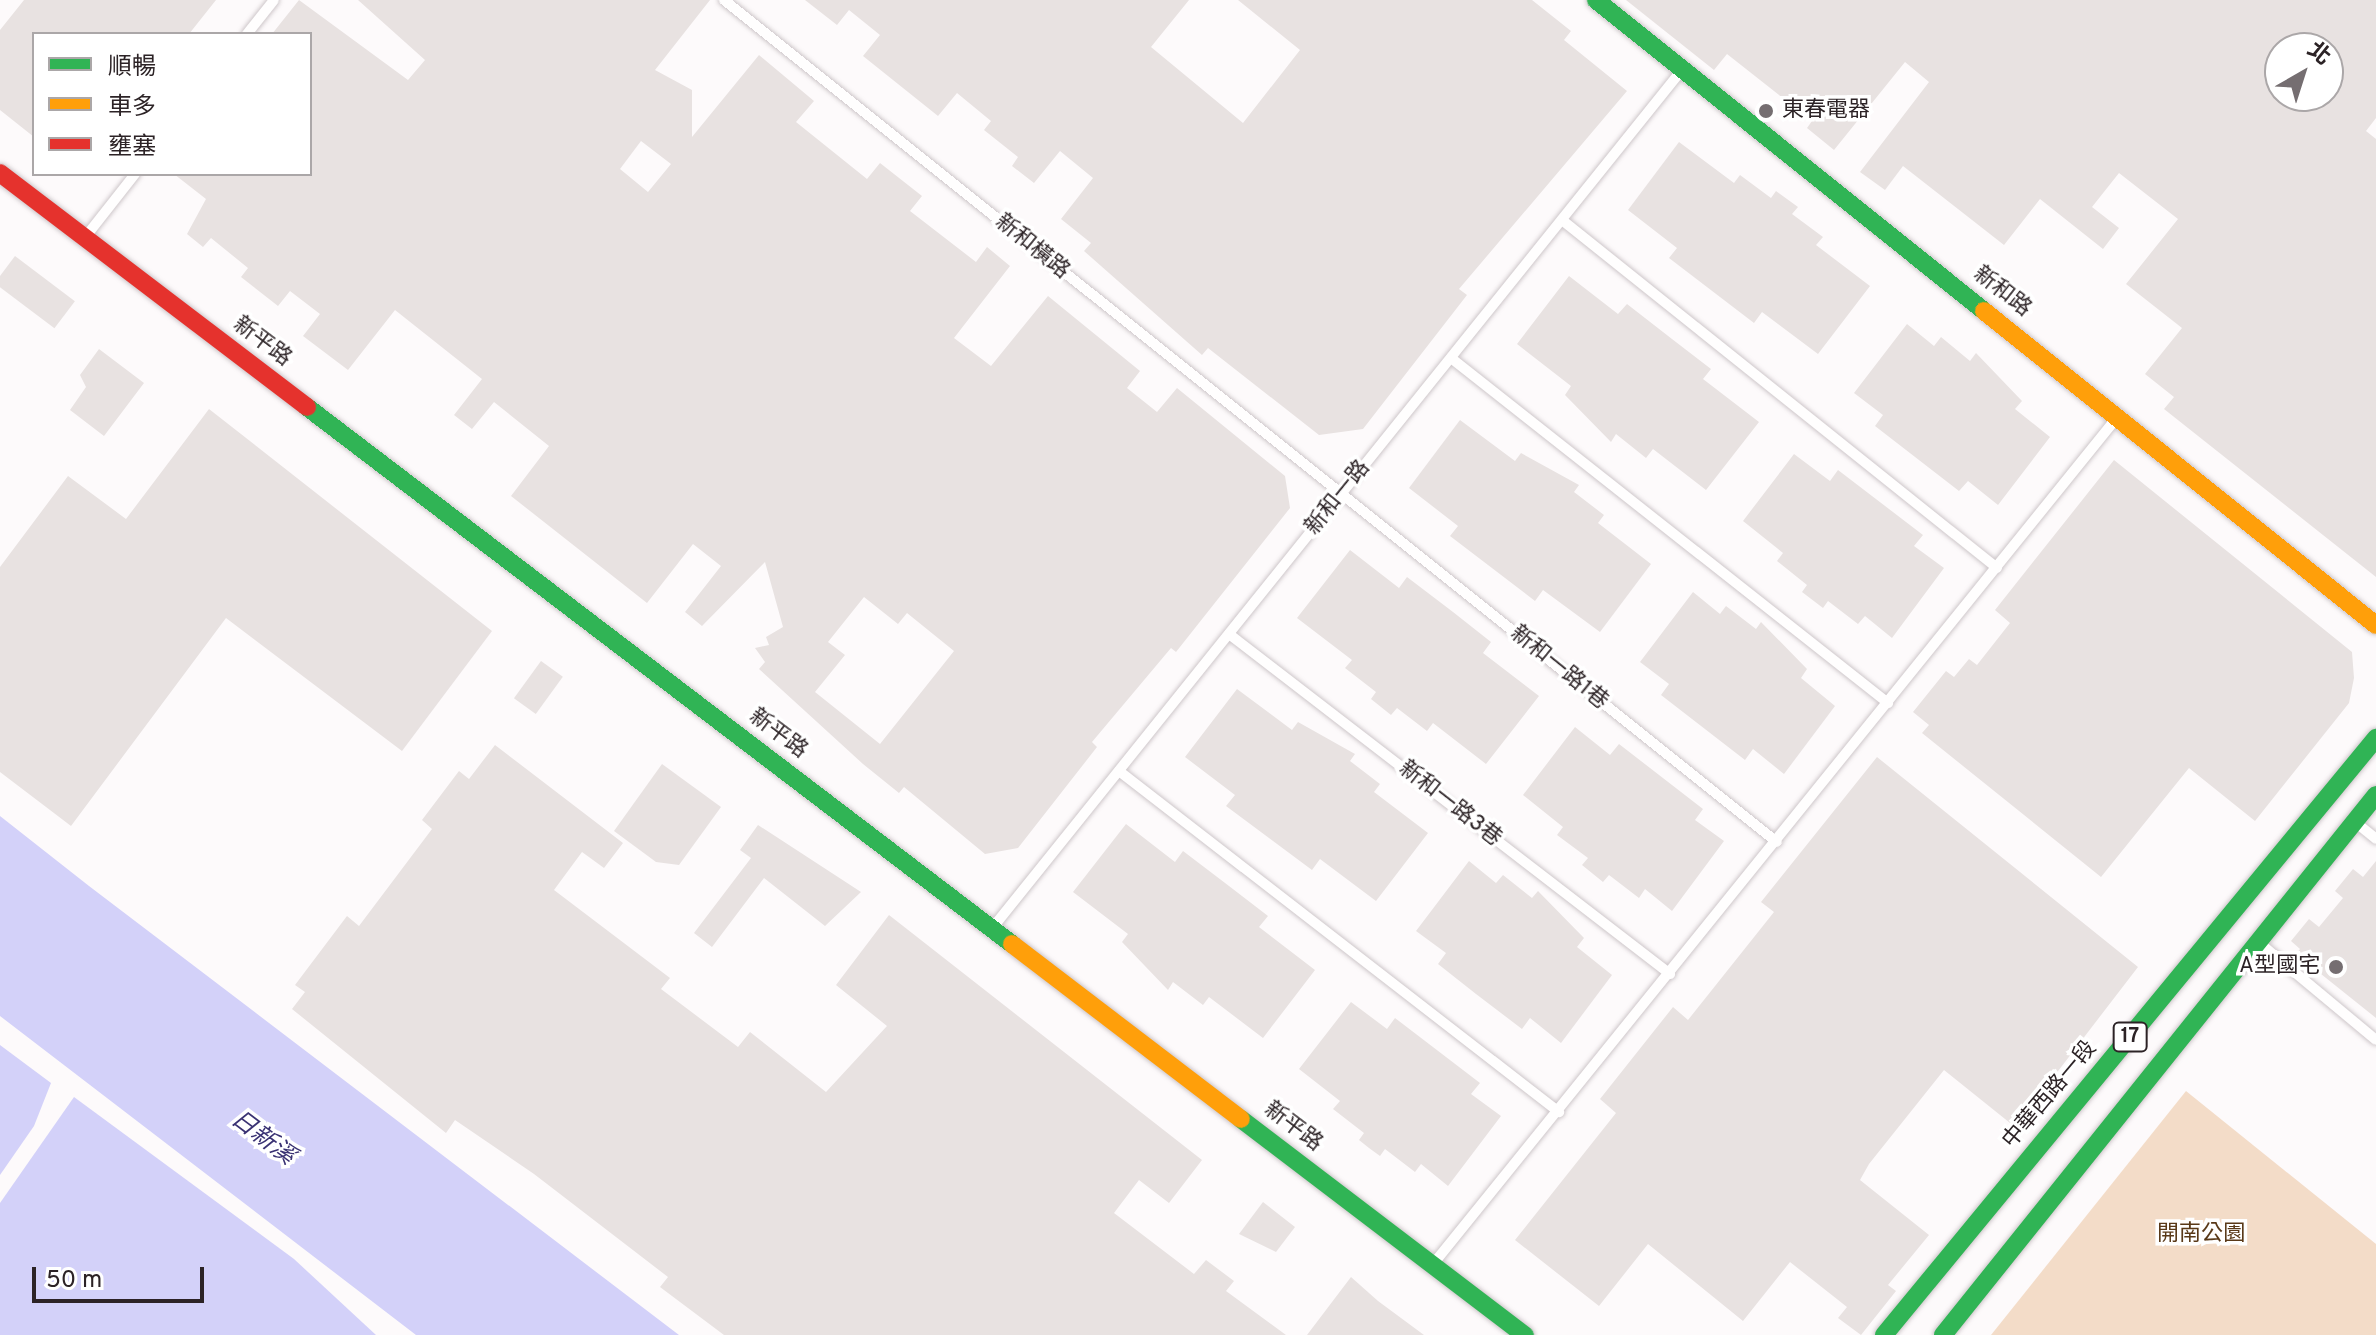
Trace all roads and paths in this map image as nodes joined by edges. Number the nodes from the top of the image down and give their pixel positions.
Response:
1 (274, 0) edge
2 (724, 0) edge
3 (1596, 0) edge
4 (249, 32) edge
5 (1683, 69) junction
6 (0, 173) edge
7 (133, 176) edge
8 (1562, 220) junction
9 (84, 238) junction
10 (1451, 358) junction
11 (2119, 416) junction
12 (1341, 495) junction
13 (1997, 568) junction
14 (2376, 625) edge
15 (1229, 634) junction
16 (1888, 703) junction
17 (2376, 738) edge
18 (1119, 771) junction
19 (2376, 795) edge
20 (2354, 821) junction
21 (2376, 839) edge
22 (1777, 842) junction
23 (993, 927) junction
24 (2258, 941) junction
25 (1670, 974) junction
26 (2376, 1040) edge
27 (1559, 1112) junction
28 (1433, 1265) junction
29 (1525, 1335) edge
30 (1884, 1335) edge
31 (1943, 1335) edge

1 - 4 lane
2 - 12 lane, 新和橫路
3 - 5 street, 新和路
5 - 8 lane, 新和一路
5 - 11 street, 新和路
6 - 9 street, 新平路
7 - 9 lane
8 - 10 lane, 新和一路
8 - 13 lane
9 - 23 street, 新平路
10 - 12 lane, 新和一路
10 - 16 lane
11 - 13 lane
11 - 14 street, 新和路
12 - 15 lane, 新和一路
12 - 22 lane, 新和一路1巷
13 - 16 lane
15 - 18 lane, 新和一路
15 - 25 lane, 新和一路3巷
16 - 22 lane
17 - 30 street, 中華西路一段 / 17
18 - 23 lane, 新和一路
18 - 27 lane
19 - 20 street, 17
20 - 21 lane
20 - 24 street, 17
22 - 25 lane
23 - 28 street, 新平路
24 - 26 lane
24 - 31 street, 17
25 - 27 lane
27 - 28 lane
28 - 29 street, 新平路

